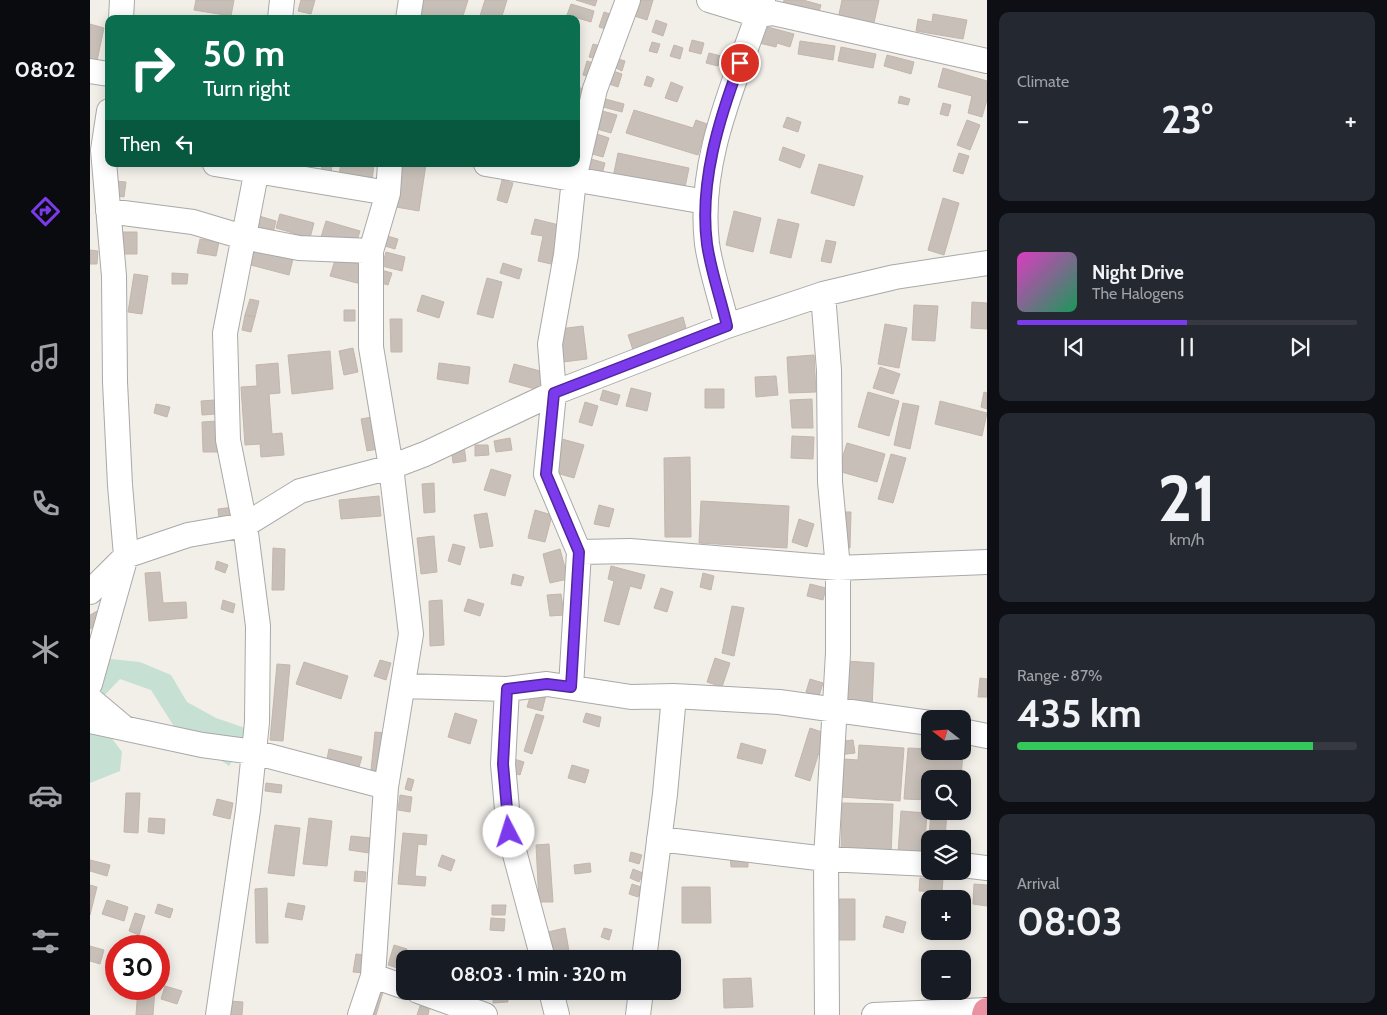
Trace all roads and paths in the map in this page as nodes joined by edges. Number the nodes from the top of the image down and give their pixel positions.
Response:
1 (122, 0) edge
2 (282, 0) edge
3 (411, 0) edge
4 (628, 0) edge
5 (709, 0) edge
6 (761, 7) edge
7 (121, 15) edge
8 (280, 15) edge
9 (409, 15) edge
10 (987, 61) edge
11 (90, 71) edge
12 (105, 73) edge
13 (105, 130) edge
14 (101, 150) edge
15 (580, 153) edge
16 (258, 167) edge
17 (390, 167) edge
18 (505, 167) edge
19 (577, 167) edge
20 (574, 178) junction
21 (388, 193) junction
22 (706, 202) junction
23 (108, 211) junction
24 (243, 237) junction
25 (371, 251) junction
26 (987, 263) edge
27 (823, 294) junction
28 (727, 326) junction
29 (554, 393) junction
30 (391, 467) junction
31 (245, 525) junction
32 (579, 552) junction
33 (126, 556) junction
34 (987, 562) edge
35 (838, 568) junction
36 (90, 592) edge
37 (90, 684) edge
38 (404, 686) junction
39 (571, 687) junction
40 (507, 689) junction
41 (674, 696) junction
42 (90, 698) edge
43 (835, 710) junction
44 (90, 721) edge
45 (921, 722) edge
46 (971, 733) edge
47 (987, 736) edge
48 (254, 752) junction
49 (386, 787) junction
50 (659, 839) junction
51 (826, 859) junction
52 (921, 864) edge
53 (971, 867) edge
54 (987, 868) edge
55 (540, 950) edge
56 (645, 950) edge
57 (373, 976) junction
58 (396, 984) edge
59 (442, 1000) edge
60 (553, 1000) edge
61 (640, 1000) edge
62 (987, 1012) edge
63 (476, 1013) edge
64 (218, 1015) edge
65 (360, 1015) edge
66 (557, 1015) edge
67 (638, 1015) edge
68 (827, 1015) edge
69 (874, 1015) edge

1 - 7 street
2 - 8 street
3 - 9 street
4 - 15 street
5 - 6 street
6 - 10 street
6 - 22 street
11 - 12 street
13 - 14 street
14 - 23 street
16 - 21 street
16 - 24 street
17 - 21 street
18 - 20 street
19 - 20 street
20 - 22 street
20 - 29 street
21 - 25 street
22 - 28 street
23 - 24 street
23 - 33 street
24 - 25 street
24 - 31 street
25 - 30 street
26 - 27 street
27 - 28 street
27 - 35 street
28 - 29 street
29 - 30 street
29 - 32 street
30 - 31 street
30 - 38 street
31 - 33 street
31 - 48 street
32 - 35 street
32 - 39 street
33 - 36 street
33 - 37 street
34 - 35 street
35 - 43 street
38 - 40 street
38 - 49 street
39 - 40 street
39 - 41 street
40 - 55 street
41 - 43 street
41 - 50 street
42 - 48 street
43 - 45 street
43 - 51 street
44 - 48 street
46 - 47 street
48 - 49 street
48 - 64 street
49 - 57 street
50 - 51 street
50 - 56 street
51 - 52 street
51 - 68 street
53 - 54 street
57 - 58 street
57 - 65 street
59 - 63 street
60 - 66 street
61 - 67 street
62 - 69 street

